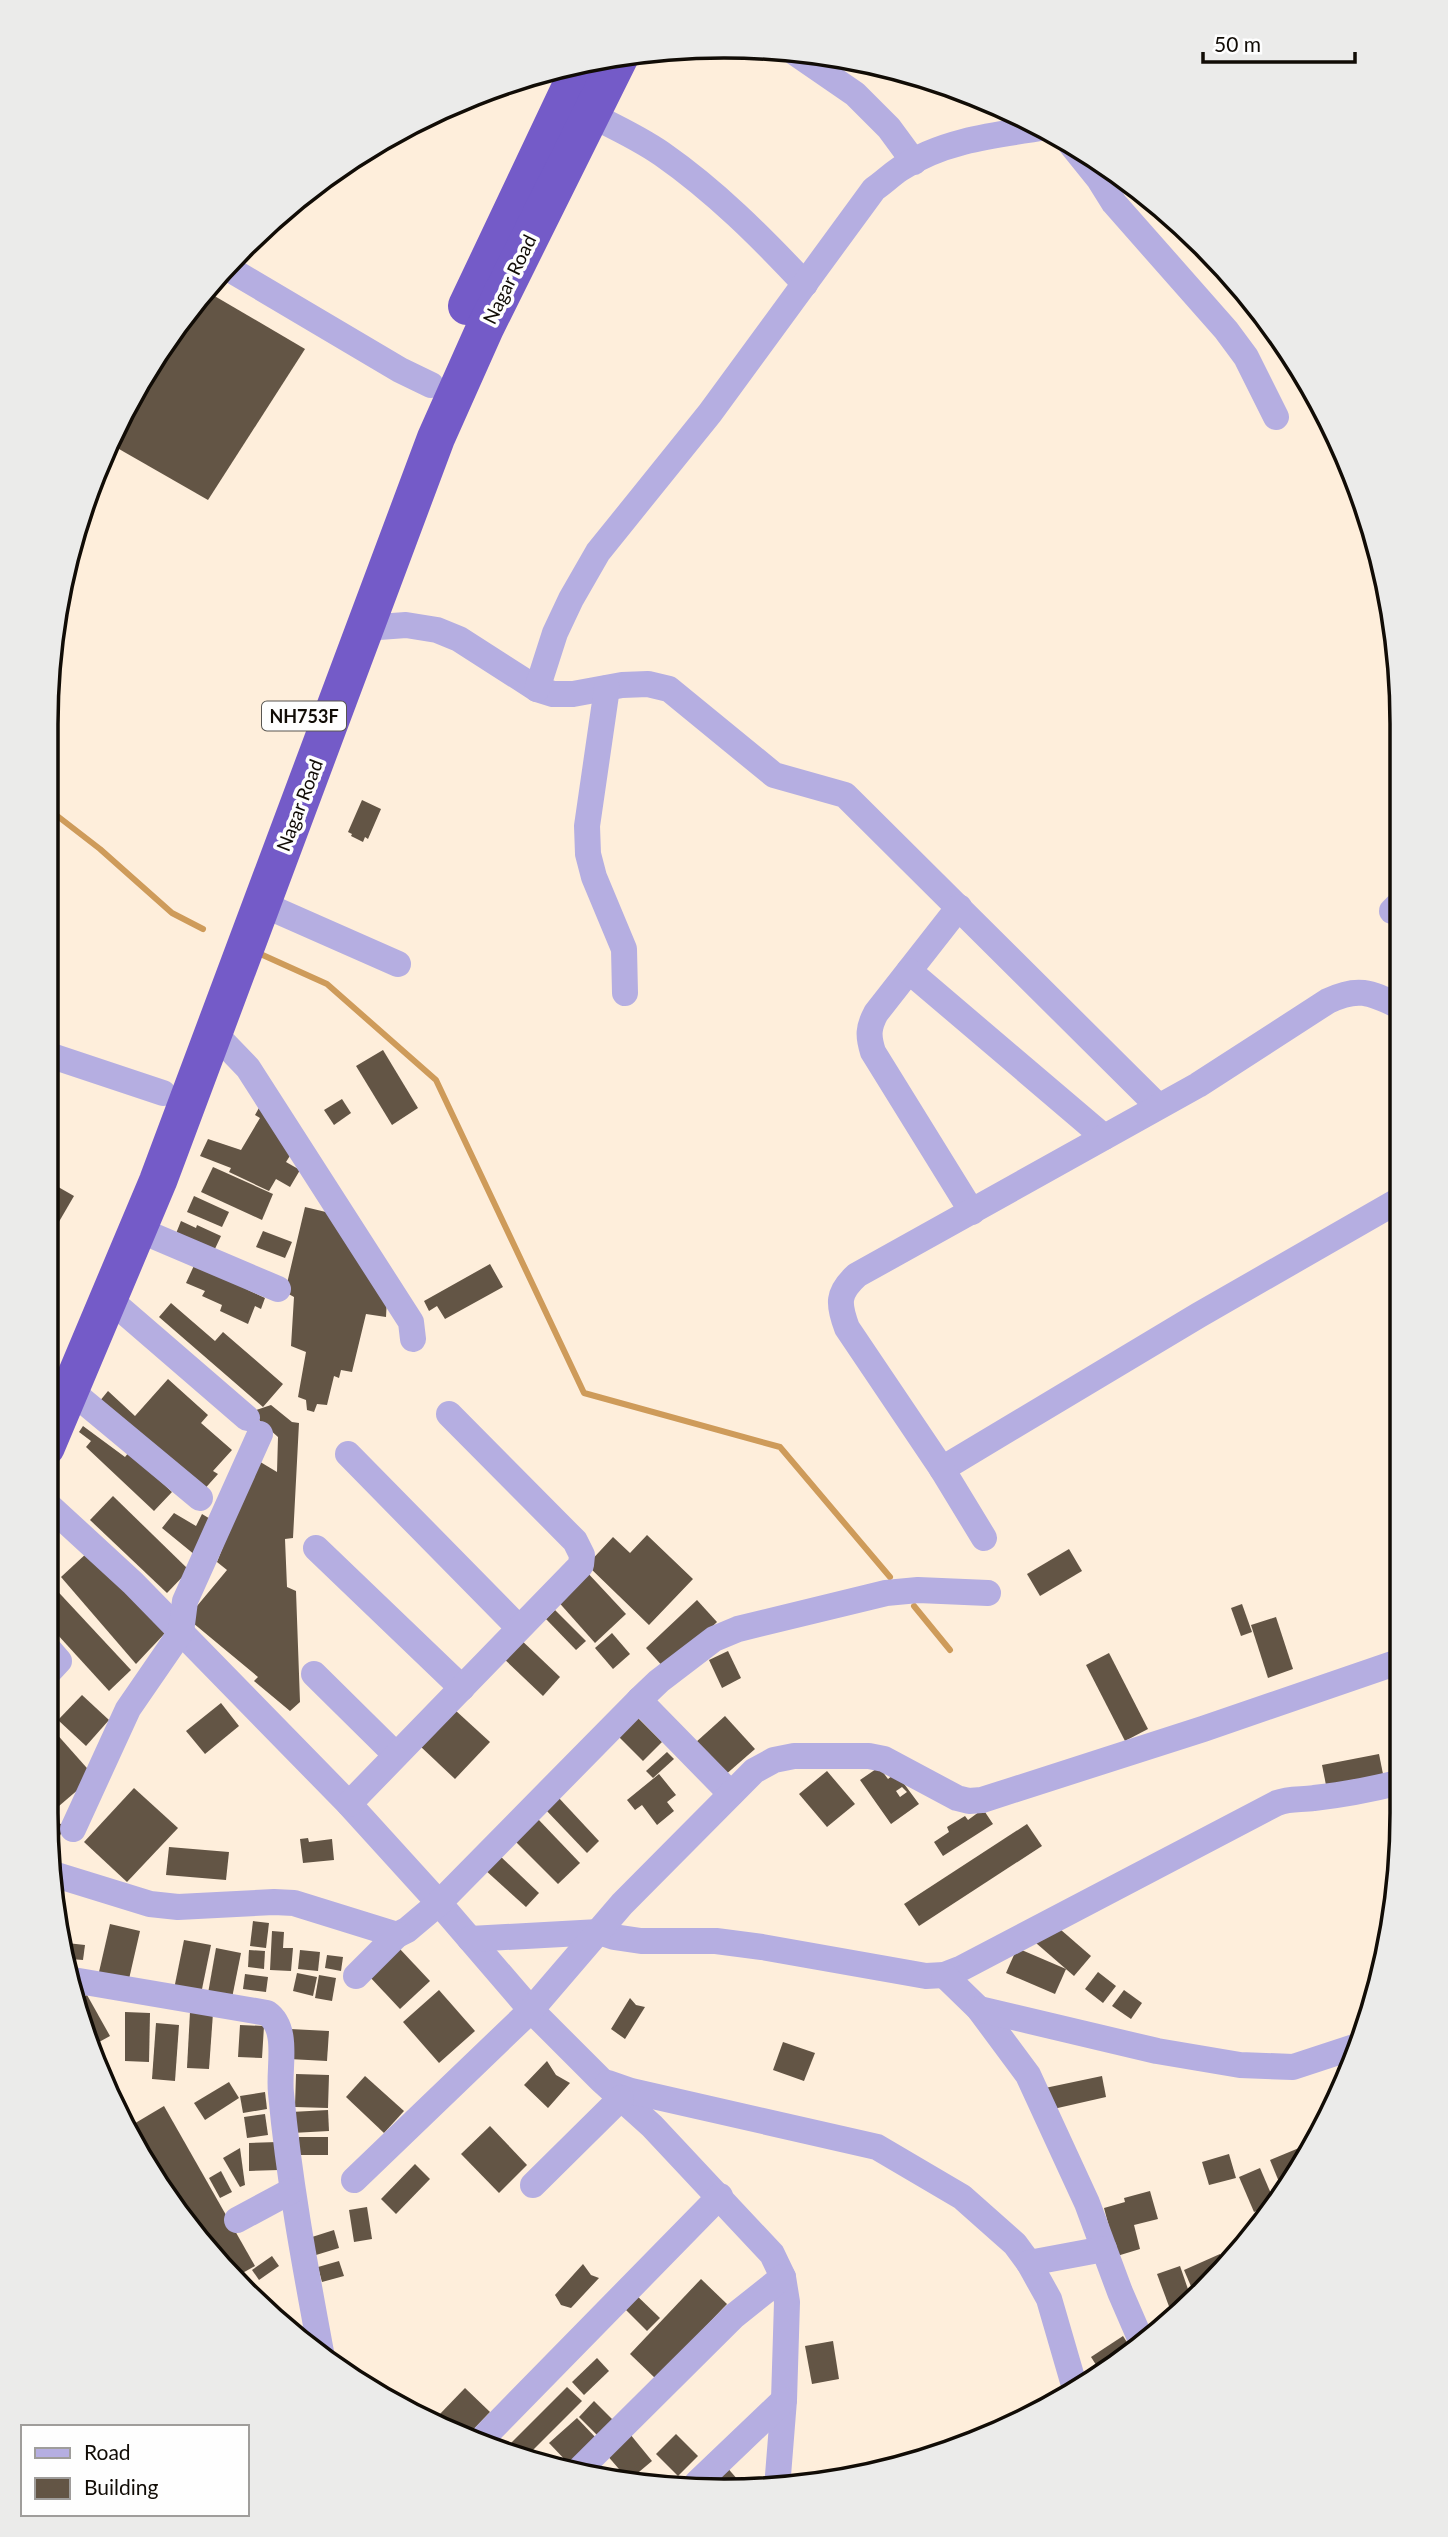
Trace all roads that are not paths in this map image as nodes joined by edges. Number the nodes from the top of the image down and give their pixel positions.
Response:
1 (810, 63) edge
2 (615, 67) edge
3 (577, 75) edge
4 (591, 115) junction
5 (1027, 130) edge
6 (914, 162) junction
7 (1091, 168) edge
8 (235, 272) edge
9 (805, 284) junction
10 (432, 385) junction
11 (1276, 416) dead end
12 (365, 628) junction
13 (607, 688) junction
14 (537, 689) junction
15 (959, 907) junction
16 (251, 933) junction
17 (398, 964) dead end
18 (909, 971) junction
19 (625, 993) dead end
20 (1390, 1002) edge
21 (214, 1030) junction
22 (58, 1058) edge
23 (163, 1093) junction
24 (1158, 1106) junction
25 (1104, 1137) junction
26 (1390, 1205) edge
27 (972, 1212) junction
28 (137, 1229) junction
29 (278, 1289) dead end
30 (108, 1298) junction
31 (413, 1339) dead end
32 (58, 1385) edge
33 (449, 1413) dead end
34 (348, 1454) dead end
35 (942, 1469) junction
36 (200, 1498) dead end
37 (58, 1514) edge
38 (984, 1538) dead end
39 (316, 1548) dead end
40 (988, 1593) dead end
41 (519, 1628) junction
42 (181, 1632) junction
43 (1390, 1665) edge
44 (314, 1674) dead end
45 (462, 1688) junction
46 (639, 1700) junction
47 (396, 1755) junction
48 (1390, 1785) edge
49 (731, 1794) junction
50 (349, 1804) junction
51 (74, 1829) dead end
52 (61, 1876) edge
53 (439, 1903) junction
54 (599, 1932) junction
55 (397, 1935) junction
56 (470, 1939) junction
57 (944, 1975) junction
58 (356, 1976) dead end
59 (79, 1981) edge
60 (979, 2009) junction
61 (531, 2010) junction
62 (1347, 2049) edge
63 (601, 2080) junction
64 (621, 2098) junction
65 (354, 2180) dead end
66 (533, 2185) dead end
67 (291, 2191) junction
68 (720, 2196) junction
69 (237, 2220) dead end
70 (1104, 2249) junction
71 (1029, 2263) junction
72 (783, 2277) junction
73 (1139, 2335) edge
74 (319, 2343) edge
75 (1073, 2380) edge
76 (784, 2400) junction
77 (485, 2435) edge
78 (585, 2464) edge
79 (778, 2477) edge
80 (702, 2478) edge

1 - 6 street
2 - 4 highway, Nagar Road / NH753F
3 - 10 highway, Nagar Road / NH753F
4 - 9 street
4 - 12 highway, Nagar Road / NH753F
5 - 6 street
6 - 9 street
7 - 11 street
8 - 10 street
9 - 14 street
10 - 23 highway, Nagar Road / NH753F
12 - 14 street
12 - 16 highway, Nagar Road / NH753F
13 - 14 street
13 - 15 street
13 - 19 street
15 - 18 street
15 - 24 street
16 - 17 street
16 - 21 highway, Nagar Road / NH753F
18 - 25 street
18 - 27 street
20 - 24 street
21 - 28 highway, Nagar Road / NH753F
21 - 31 street
22 - 23 street
23 - 32 highway, Nagar Road / NH753F
24 - 25 street
25 - 27 street
26 - 35 street
27 - 35 street
28 - 29 street
28 - 30 highway, Nagar Road / NH753F
30 - 32 highway, Nagar Road / NH753F
30 - 42 street
32 - 36 street
33 - 41 street
34 - 41 street
35 - 38 street
37 - 42 street
39 - 45 street
40 - 46 street
41 - 45 street
42 - 50 street
42 - 51 street
43 - 49 street
44 - 47 street
45 - 47 street
46 - 49 street
46 - 53 street
47 - 50 street
48 - 57 street
49 - 54 street
50 - 53 street
52 - 55 street
53 - 55 street
53 - 56 street
54 - 56 street
54 - 57 street
54 - 61 street
55 - 58 street
56 - 61 street
57 - 60 street
59 - 67 street
60 - 62 street
60 - 70 street
61 - 63 street
61 - 65 street
63 - 64 street
63 - 71 street
64 - 66 street
64 - 68 street
67 - 69 street
67 - 74 street
68 - 72 street
68 - 77 street
70 - 71 street
70 - 73 street
71 - 75 street
72 - 76 street
72 - 78 street
76 - 79 street
76 - 80 street

